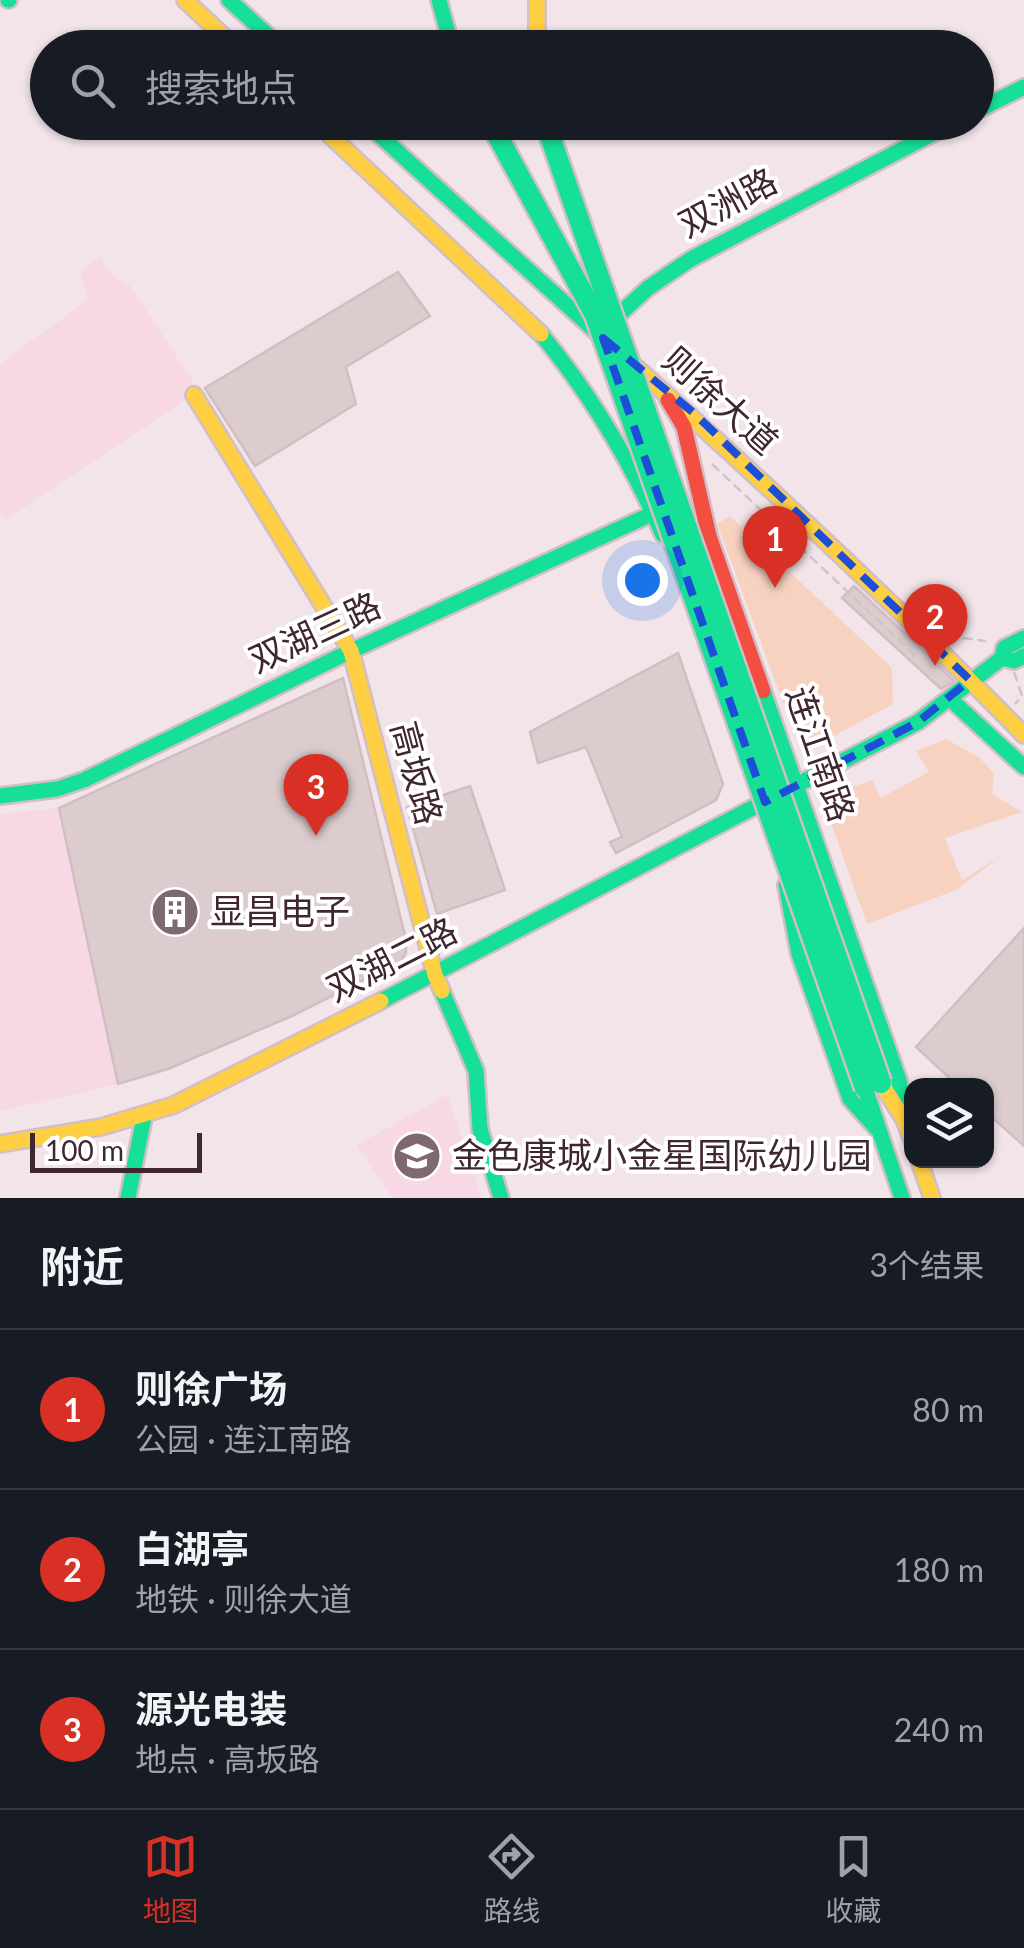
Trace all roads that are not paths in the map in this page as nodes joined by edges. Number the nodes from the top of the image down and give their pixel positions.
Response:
1 (9, 0) edge
2 (185, 0) edge
3 (229, 0) edge
4 (439, 0) edge
5 (537, 0) edge
6 (0, 8) edge
7 (217, 30) edge
8 (262, 30) edge
9 (447, 30) edge
10 (537, 30) edge
11 (1024, 87) edge
12 (994, 102) edge
13 (335, 140) edge
14 (385, 140) edge
15 (500, 140) edge
16 (552, 140) edge
17 (919, 140) edge
18 (600, 334) junction
19 (662, 392) junction
20 (194, 394) dead end
21 (654, 514) junction
22 (1024, 638) edge
23 (350, 652) junction
24 (1013, 662) edge
25 (970, 680) junction
26 (949, 698) junction
27 (1024, 735) edge
28 (1023, 763) edge
29 (796, 785) junction
30 (0, 796) edge
31 (759, 806) junction
32 (436, 974) junction
33 (873, 1085) junction
34 (144, 1117) junction
35 (904, 1119) joint
36 (877, 1129) junction
37 (0, 1144) edge
38 (922, 1168) edge
39 (128, 1198) edge
40 (502, 1198) edge
41 (902, 1198) edge
42 (932, 1198) edge

1 - 6 main road
2 - 7 main road
3 - 8 main road
4 - 9 main road
5 - 10 main road
11 - 12 main road
13 - 21 main road
14 - 18 main road, 则徐大道
15 - 33 main road, bridge
16 - 33 main road, bridge
17 - 18 main road, 双洲路
18 - 19 main road, 则徐大道
19 - 25 main road, 则徐大道
19 - 29 main road, 连江南路
20 - 23 main road, 高坂路
21 - 23 main road, 双湖三路
21 - 31 main road
22 - 24 main road, 双湖二路
23 - 30 main road, 双湖三路
23 - 32 main road, 高坂路
24 - 25 main road, 双湖二路
25 - 26 main road, 双湖二路
25 - 27 main road, 则徐大道
26 - 28 main road
26 - 29 main road, 双湖二路
29 - 31 main road, 双湖二路
29 - 35 main road, 连江南路
31 - 32 main road, 双湖二路
31 - 36 main road
32 - 34 main road, 双湖二路
32 - 40 main road, 高坂路
33 - 35 main road
33 - 36 main road
34 - 37 main road, 双湖二路
34 - 39 main road
36 - 41 main road
38 - 42 main road

